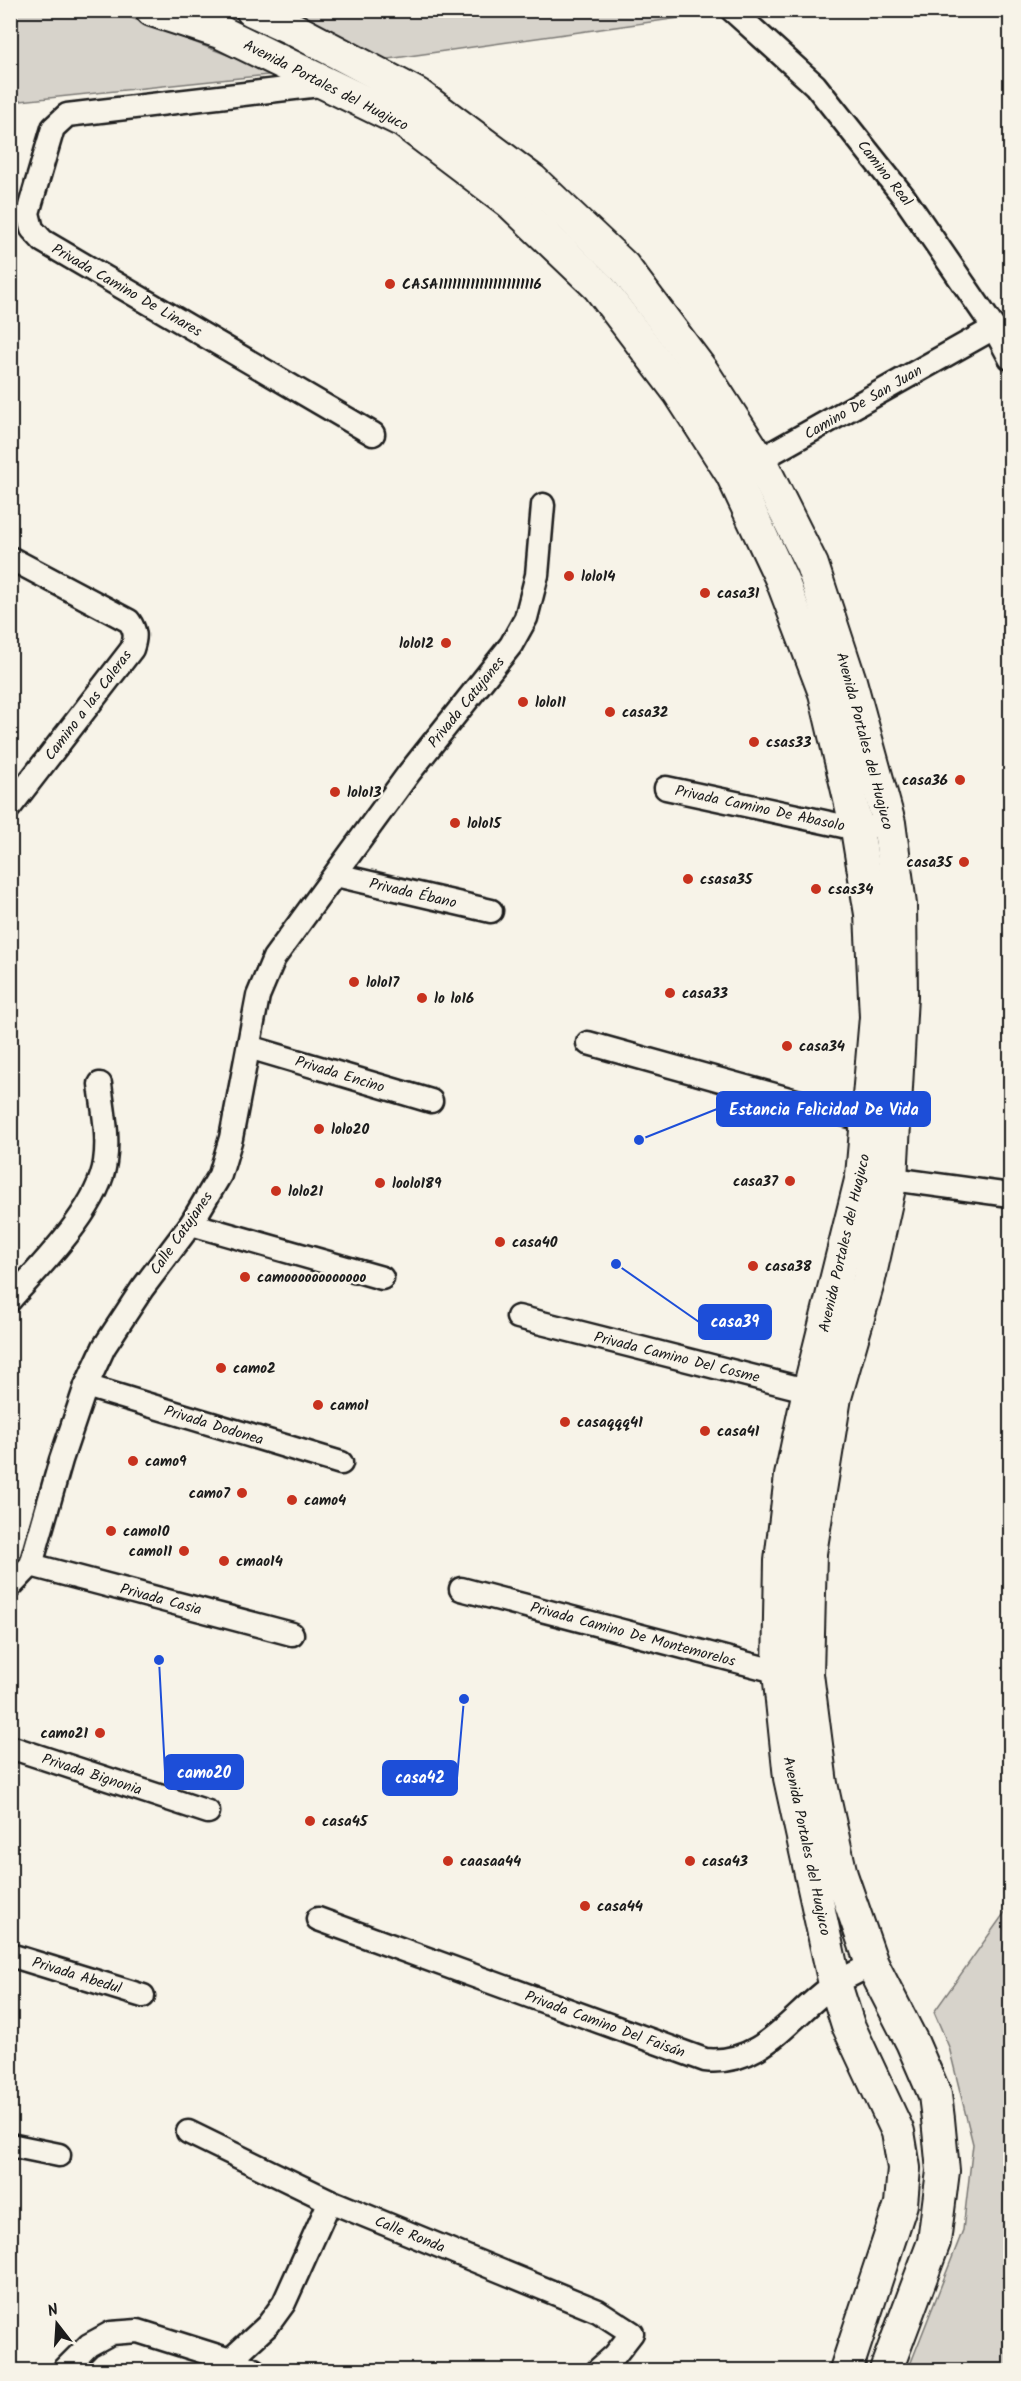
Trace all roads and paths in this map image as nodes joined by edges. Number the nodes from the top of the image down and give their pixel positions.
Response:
1 (152, 10) edge
2 (252, 10) edge
3 (732, 10) edge
4 (358, 62) junction
5 (330, 84) junction
6 (994, 328) junction
7 (1011, 358) edge
8 (373, 434) dead end
9 (760, 461) junction
10 (732, 474) junction
11 (543, 506) dead end
12 (10, 558) edge
13 (666, 788) dead end
14 (10, 807) edge
15 (889, 823) junction
16 (857, 829) junction
17 (336, 875) junction
18 (491, 911) dead end
19 (588, 1043) dead end
20 (249, 1047) junction
21 (100, 1084) dead end
22 (431, 1101) dead end
23 (881, 1122) junction
24 (877, 1177) junction
25 (1011, 1195) edge
26 (191, 1224) junction
27 (382, 1278) dead end
28 (10, 1300) edge
29 (518, 1317) dead end
30 (86, 1386) junction
31 (822, 1394) junction
32 (341, 1463) dead end
33 (31, 1565) junction
34 (10, 1587) edge
35 (461, 1589) dead end
36 (292, 1634) dead end
37 (793, 1673) junction
38 (10, 1747) edge
39 (208, 1812) dead end
40 (318, 1919) dead end
41 (10, 1954) edge
42 (872, 1964) junction
43 (835, 1984) junction
44 (143, 1996) dead end
45 (938, 2119) junction
46 (188, 2132) dead end
47 (898, 2132) junction
48 (10, 2145) edge
49 (59, 2155) dead end
50 (330, 2201) junction
51 (230, 2360) junction
52 (64, 2370) edge
53 (254, 2370) edge
54 (598, 2370) edge
55 (846, 2370) edge
56 (886, 2370) edge

1 - 5 street, Avenida Portales del Huajuco
2 - 4 street, Avenida Portales del Huajuco
3 - 6 street, Camino Real
4 - 5 street
4 - 9 street, Avenida Portales del Huajuco
5 - 8 street, Privada Camino De Linares
5 - 10 street, Avenida Portales del Huajuco
6 - 7 street, Camino Real
6 - 9 street, Camino De San Juan
9 - 10 street, Camino De San Juan
9 - 15 street, Avenida Portales del Huajuco
10 - 16 street, Avenida Portales del Huajuco
11 - 17 street, Privada Catujanes
12 - 14 street, Camino a las Caleras
13 - 16 street, Privada Camino De Abasolo
15 - 16 street, Privada Camino De Abasolo
15 - 23 street, Avenida Portales del Huajuco
16 - 23 street, Avenida Portales del Huajuco
17 - 18 street, Privada Ébano
17 - 20 street, Calle Catujanes
19 - 23 street
20 - 22 street, Privada Encino
20 - 26 street, Calle Catujanes
21 - 28 street
23 - 24 street, Avenida Portales del Huajuco
24 - 25 street
24 - 31 street, Avenida Portales del Huajuco
26 - 27 street
26 - 30 street, Calle Catujanes
29 - 31 street, Privada Camino Del Cosme
30 - 32 street, Privada Dodonea
30 - 33 street, Calle Catujanes
31 - 37 street, Avenida Portales del Huajuco
33 - 34 street, Calle Catujanes
33 - 36 street, Privada Casia
35 - 37 street, Privada Camino De Montemorelos
37 - 42 street, Avenida Portales del Huajuco
37 - 43 street, Avenida Portales del Huajuco
38 - 39 street, Privada Bignonia
40 - 43 street, Privada Camino Del Faisán
41 - 44 street, Privada Abedul
42 - 43 street, Privada Camino Del Faisán
42 - 45 street, Avenida Portales del Huajuco
43 - 47 street, Avenida Portales del Huajuco
45 - 47 street
45 - 56 street, Avenida Portales del Huajuco
46 - 50 street, Calle Ronda
47 - 55 street, Avenida Portales del Huajuco
48 - 49 street
50 - 51 street
50 - 54 street, Calle Ronda
51 - 52 street
51 - 53 street

